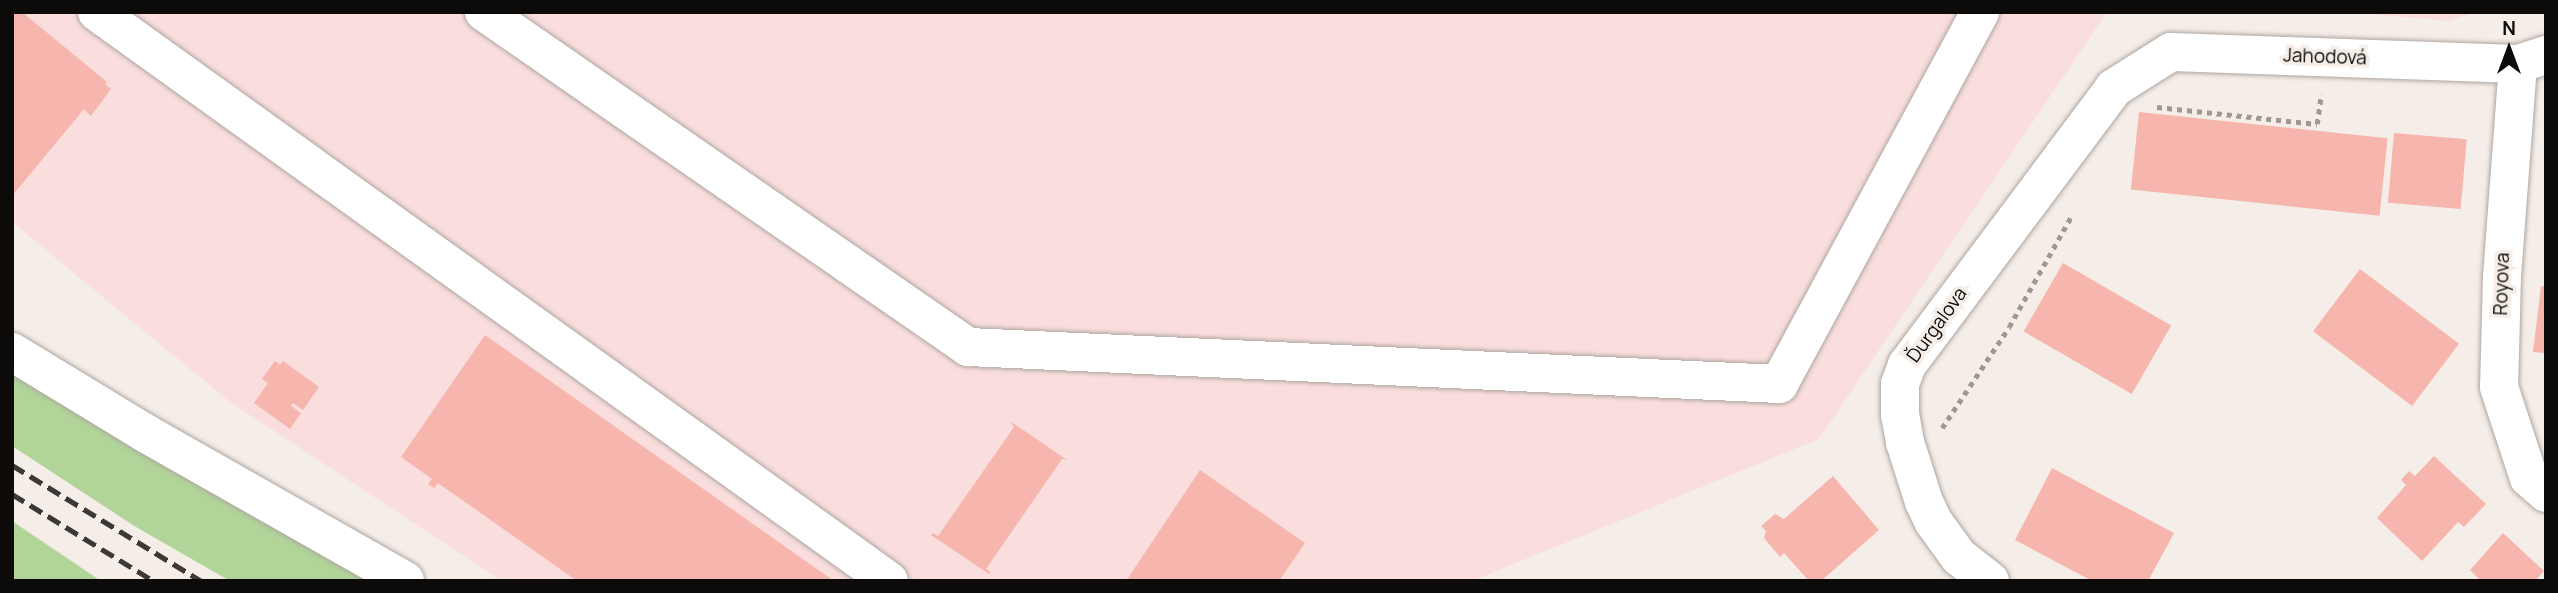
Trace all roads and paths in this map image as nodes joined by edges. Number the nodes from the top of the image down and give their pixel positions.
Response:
1 (97, 12) edge
2 (484, 12) edge
3 (1980, 12) edge
4 (2532, 60) edge
5 (2114, 88) joint
6 (2321, 92) dead end
7 (2149, 107) dead end
8 (2075, 210) dead end
9 (12, 352) edge
10 (1937, 435) dead end
11 (2546, 494) edge
12 (405, 581) edge
13 (889, 581) edge
14 (1990, 581) edge

1 - 13 street
2 - 3 street
4 - 5 street, Jahodová
4 - 11 street, Royova
5 - 14 street, Ďurgalova
6 - 7 path
8 - 10 path
9 - 12 street

